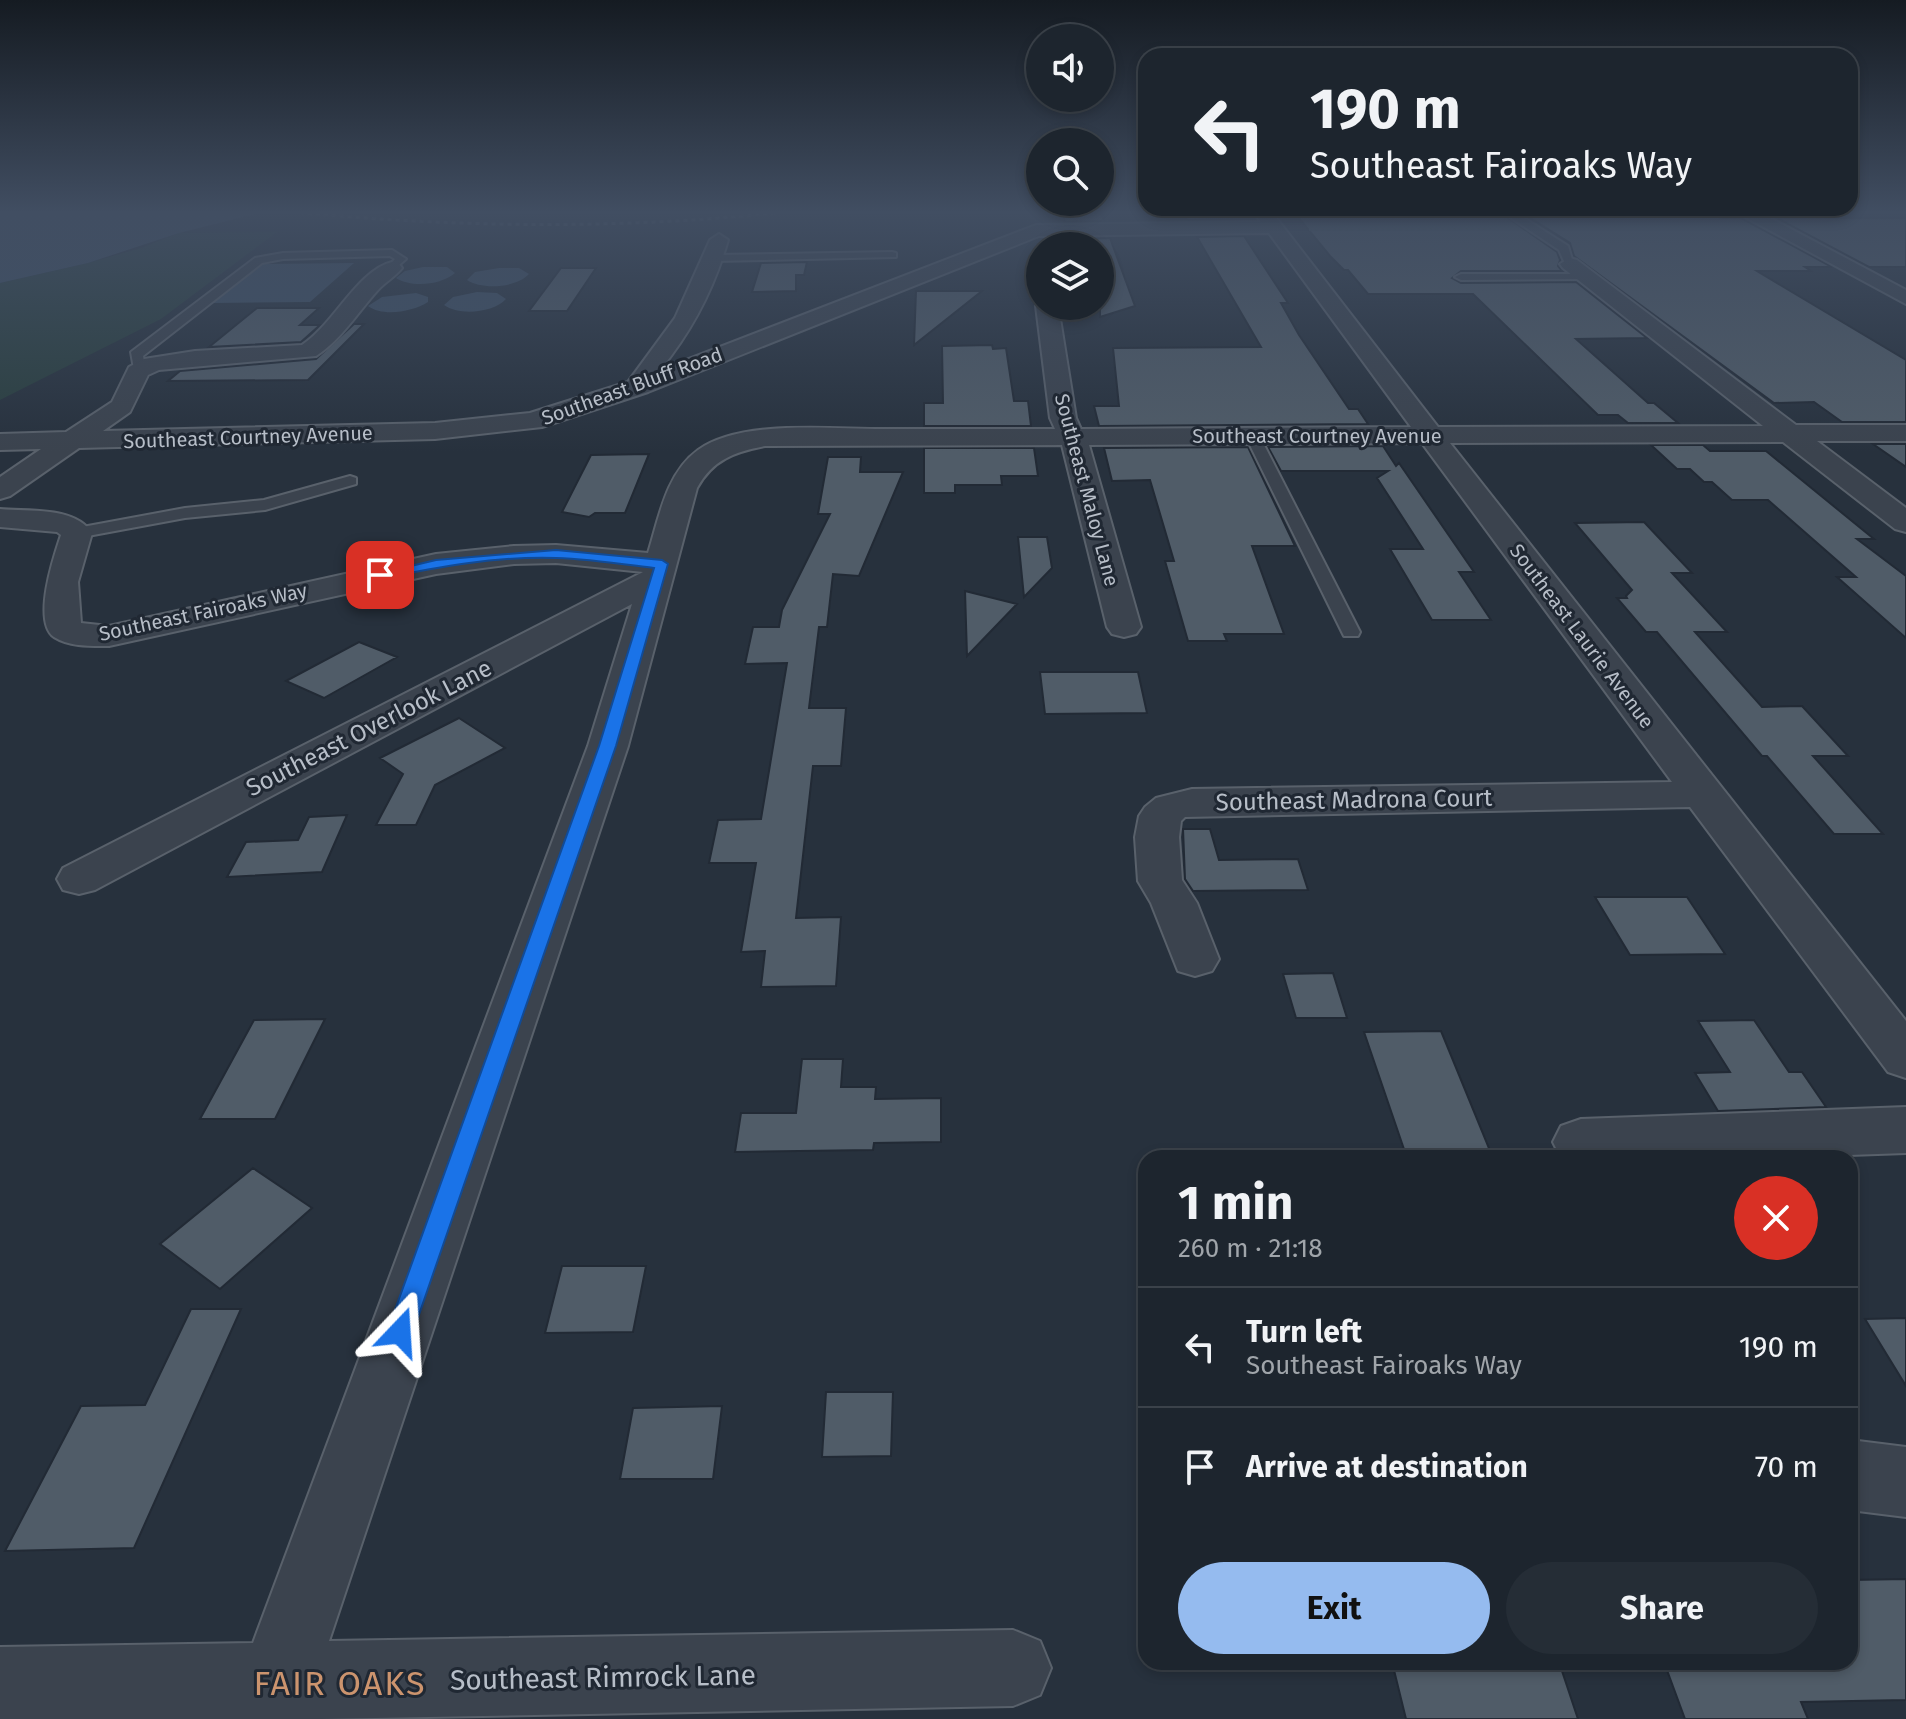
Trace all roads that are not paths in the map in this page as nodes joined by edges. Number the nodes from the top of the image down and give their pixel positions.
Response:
1 (219, 291) edge
2 (366, 291) edge
3 (696, 291) edge
4 (895, 291) edge
5 (1321, 291) edge
6 (1606, 291) edge
7 (1049, 320) edge
8 (141, 369) junction
9 (639, 387) junction
10 (495, 428) joint
11 (1790, 433) junction
12 (1906, 433) edge
13 (1431, 436) junction
14 (1071, 437) junction
15 (1253, 437) junction
16 (0, 442) edge
17 (68, 442) junction
18 (350, 481) dead end
19 (0, 490) edge
20 (0, 518) edge
21 (1906, 523) edge
22 (77, 533) junction
23 (660, 571) junction
24 (1124, 627) dead end
25 (1351, 632) dead end
26 (1704, 794) junction
27 (79, 879) dead end
28 (1195, 959) dead end
29 (1906, 1058) edge
30 (1906, 1130) edge
31 (1581, 1142) dead end
32 (1858, 1476) edge
33 (1906, 1482) edge
34 (1013, 1668) dead end
35 (0, 1686) edge
36 (270, 1701) edge

1 - 8 lane
2 - 8 street
3 - 9 street
4 - 9 street, Southeast Bluff Road
5 - 13 street, Southeast Laurie Avenue
6 - 11 street
7 - 14 street, Southeast Maloy Lane
8 - 17 street
9 - 10 street, Southeast Bluff Road
10 - 17 street, Southeast Courtney Avenue
11 - 12 street, Southeast Courtney Avenue
11 - 13 street, Southeast Courtney Avenue
11 - 21 street
13 - 15 street, Southeast Courtney Avenue
13 - 26 street, Southeast Laurie Avenue
14 - 15 street, Southeast Courtney Avenue
14 - 23 street, Southeast Courtney Avenue
14 - 24 street, Southeast Maloy Lane
15 - 25 lane
16 - 17 street, Southeast Courtney Avenue
17 - 19 street
18 - 22 lane
20 - 22 street
22 - 23 street, Southeast Fairoaks Way
23 - 27 street, Southeast Overlook Lane
23 - 36 street
26 - 28 street, Southeast Madrona Court
26 - 29 street, Southeast Laurie Avenue
30 - 31 street
32 - 33 street
34 - 36 street, Southeast Rimrock Lane
35 - 36 street, Southeast Rimrock Lane

